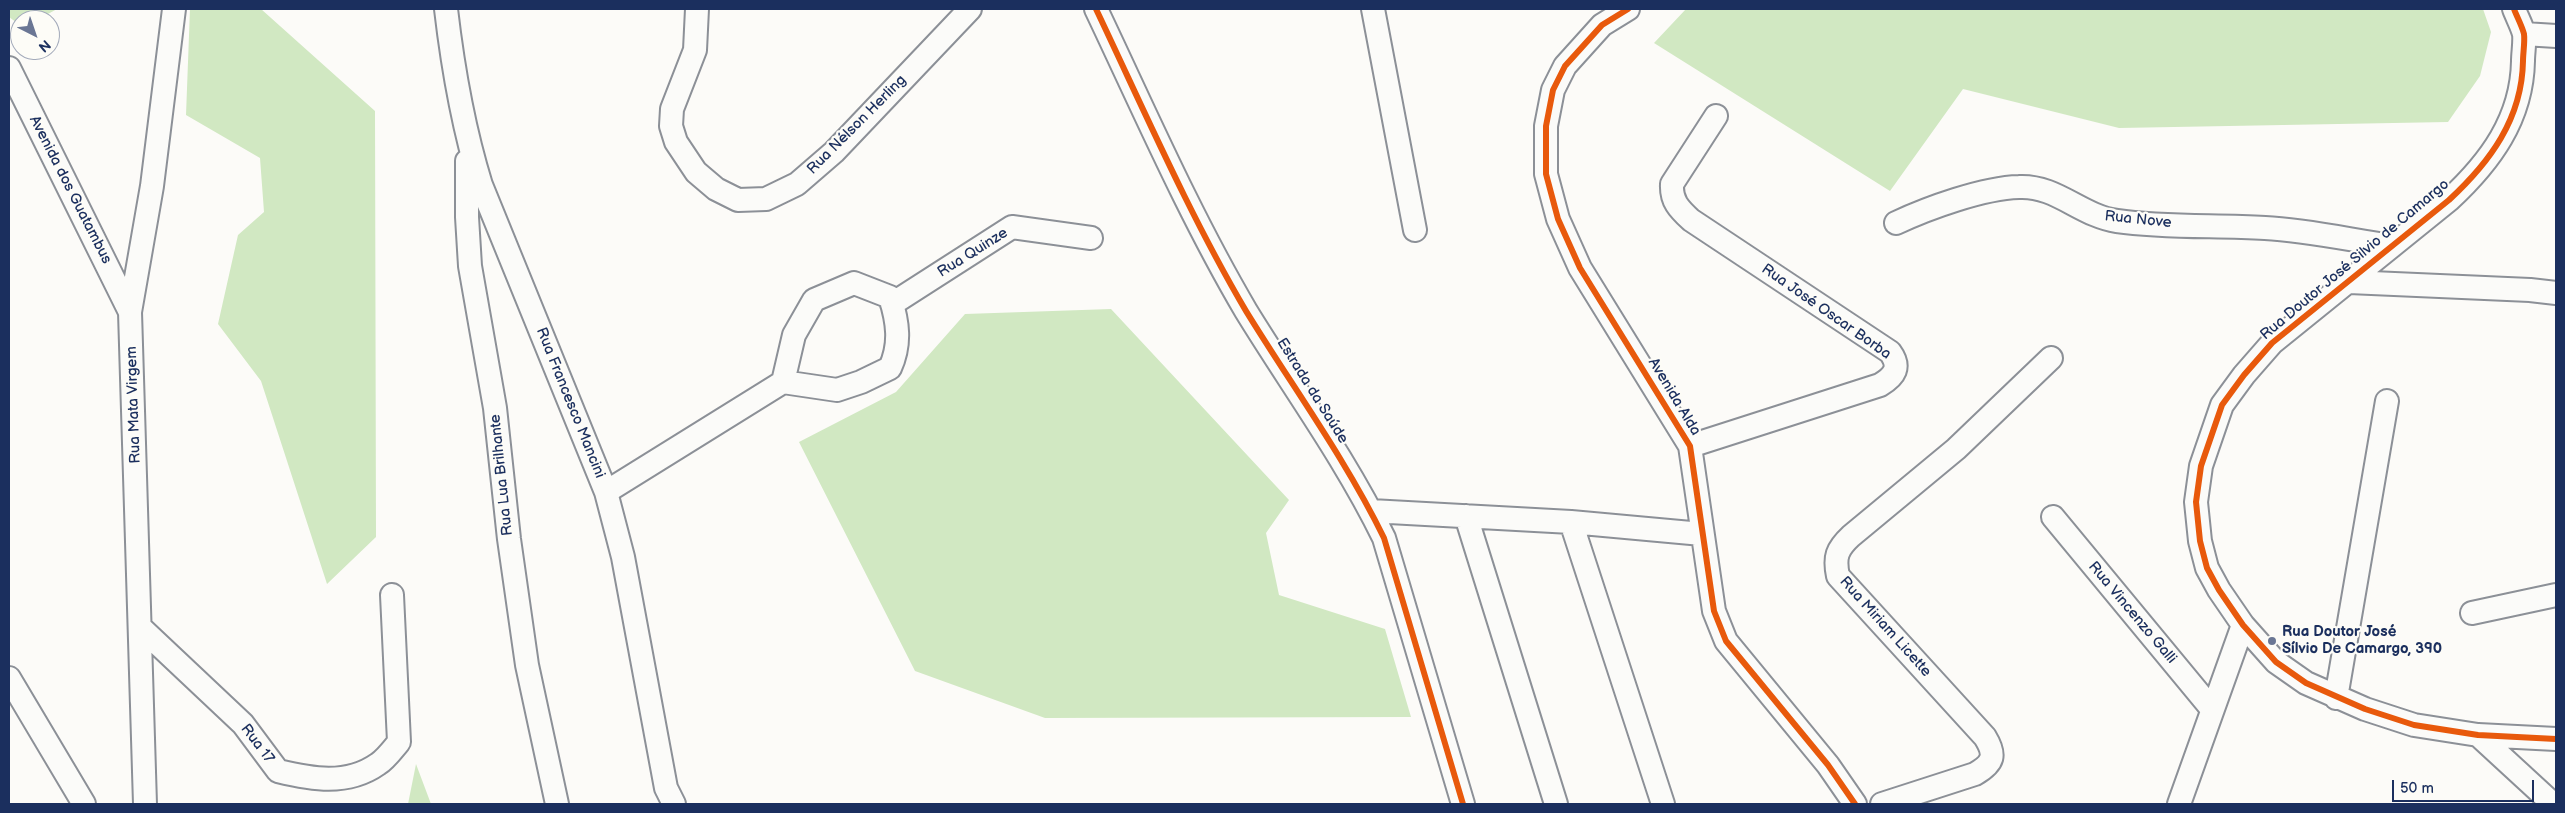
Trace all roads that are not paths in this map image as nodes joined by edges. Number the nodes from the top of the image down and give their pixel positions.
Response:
1 (174, 9) edge
2 (446, 9) edge
3 (697, 9) edge
4 (970, 9) edge
5 (1096, 9) edge
6 (1373, 9) edge
7 (1628, 9) edge
8 (2514, 9) edge
9 (2524, 34) junction
10 (2556, 36) edge
11 (9, 68) edge
12 (1716, 116) dead end
13 (468, 143) junction
14 (1896, 223) dead end
15 (1415, 230) dead end
16 (1091, 238) dead end
17 (2392, 246) junction
18 (2350, 282) junction
19 (2556, 293) edge
20 (892, 304) junction
21 (130, 312) junction
22 (2051, 358) dead end
23 (784, 382) junction
24 (2387, 401) dead end
25 (1690, 446) junction
26 (606, 492) junction
27 (1371, 511) junction
28 (1466, 516) junction
29 (2053, 517) dead end
30 (1571, 522) junction
31 (1702, 534) junction
32 (392, 595) dead end
33 (2556, 595) edge
34 (2472, 613) dead end
35 (2243, 625) junction
36 (140, 627) junction
37 (9, 678) edge
38 (2336, 698) junction
39 (2212, 708) junction
40 (2478, 735) junction
41 (2556, 739) edge
42 (84, 804) edge
43 (145, 804) edge
44 (557, 804) edge
45 (674, 804) edge
46 (1463, 804) edge
47 (1556, 804) edge
48 (1663, 804) edge
49 (1855, 804) edge
50 (1882, 804) edge
51 (2179, 804) edge
52 (2553, 804) edge

1 - 21 street, Rua Mata Virgem
2 - 13 street, Rua Francesco Mancini
3 - 4 street, Rua Nélson Herling
5 - 27 street, Estrada da Saúde
6 - 15 street
7 - 25 street, Avenida Alda
8 - 9 street, Rua Doutor José Silvio de Camargo
9 - 10 street
9 - 17 street, Rua Doutor José Silvio de Camargo
11 - 21 street, Avenida dos Guatambus
12 - 25 street, Rua José Oscar Borba
13 - 26 street, Rua Francesco Mancini
13 - 44 street, Rua Lua Brilhante
14 - 17 street, Rua Nove
16 - 20 street, Rua Quinze
17 - 18 street, Rua Doutor José Silvio de Camargo
18 - 19 street
18 - 35 street, Rua Doutor José Silvio de Camargo
20 - 23 street
20 - 23 street
21 - 36 street, Rua Mata Virgem
22 - 50 street, Rua Miriam Licette
23 - 26 street
24 - 38 street
25 - 31 street, Avenida Alda
26 - 45 street, Rua Francesco Mancini
27 - 28 street
27 - 46 street, Estrada da Saúde
28 - 30 street
28 - 47 street
29 - 39 street, Rua Vincenzo Galli
30 - 31 street
30 - 48 street
31 - 49 street, Avenida Alda
32 - 36 street, Rua 17
33 - 34 street
35 - 38 street, Rua Doutor José Silvio de Camargo
35 - 39 street
36 - 43 street, Rua Mata Virgem
37 - 42 street
38 - 40 street, Rua Doutor José Silvio de Camargo
39 - 51 street
40 - 41 street, Rua Doutor José Silvio de Camargo
40 - 52 street

